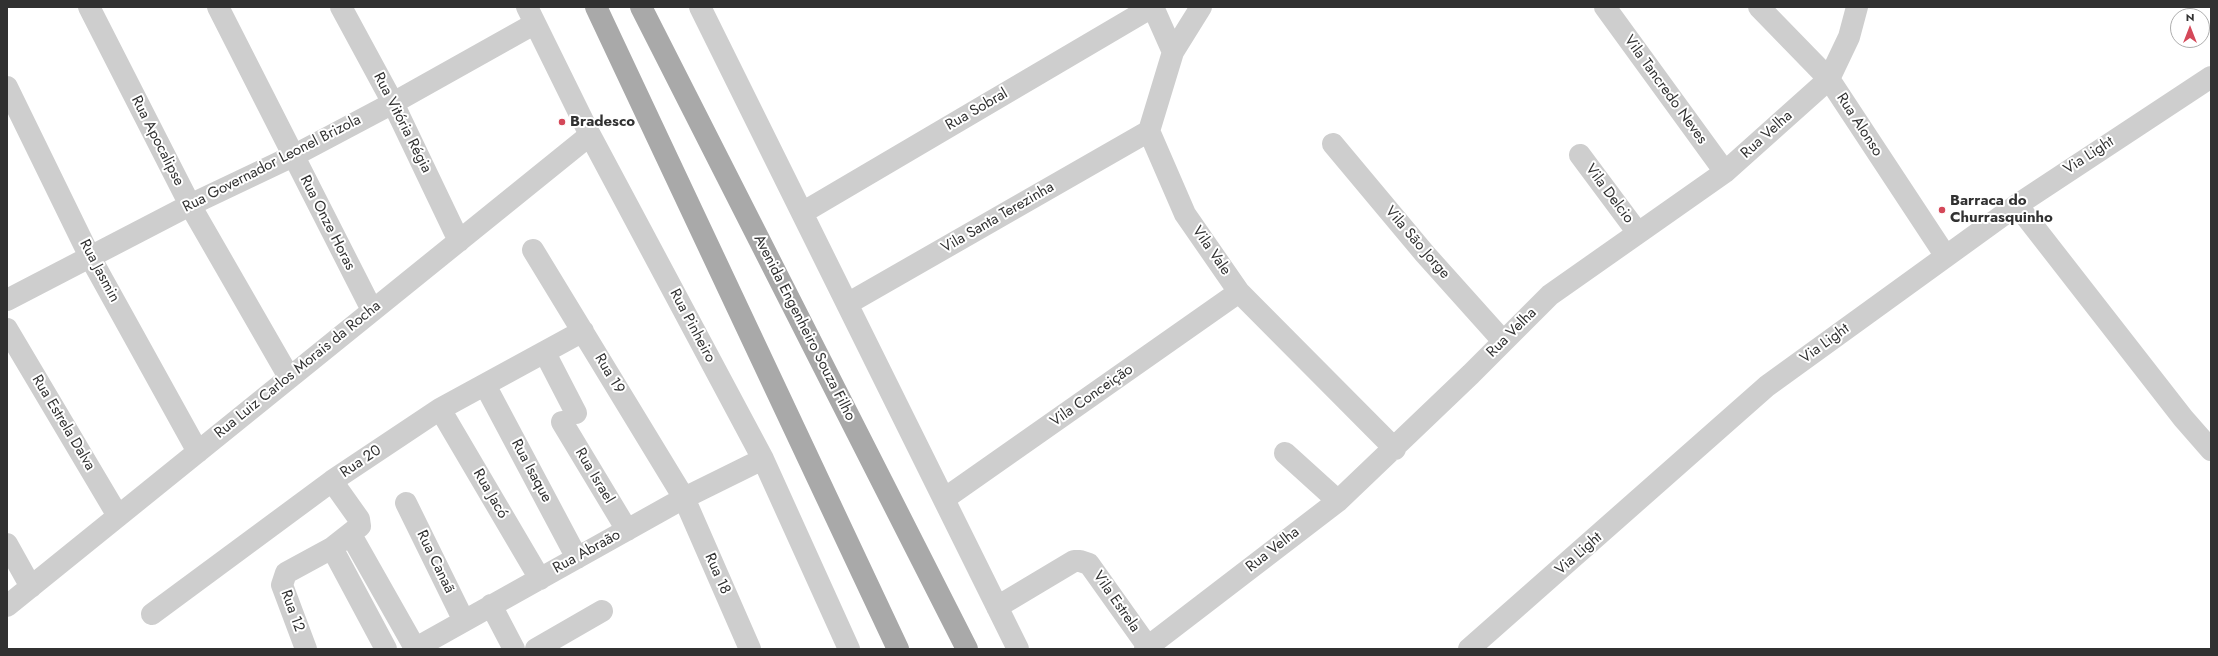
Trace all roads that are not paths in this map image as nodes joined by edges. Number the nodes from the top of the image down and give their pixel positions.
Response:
1 (89, 7) edge
2 (218, 7) edge
3 (341, 7) edge
4 (596, 7) edge
5 (641, 7) edge
6 (700, 7) edge
7 (1153, 7) edge
8 (1201, 7) edge
9 (1605, 7) edge
10 (1759, 7) edge
11 (1857, 7) edge
12 (531, 15) edge
13 (1173, 52) junction
14 (2211, 77) edge
15 (1829, 79) junction
16 (7, 87) edge
17 (393, 103) junction
18 (1149, 131) junction
19 (590, 135) junction
20 (1333, 144) dead end
21 (1580, 155) dead end
22 (293, 156) junction
23 (1725, 172) junction
24 (190, 205) junction
25 (2017, 205) junction
26 (802, 213) junction
27 (1638, 233) junction
28 (459, 241) junction
29 (533, 250) dead end
30 (90, 256) junction
31 (1945, 256) junction
32 (1239, 292) junction
33 (7, 300) edge
34 (847, 304) junction
35 (372, 310) junction
36 (7, 329) edge
37 (583, 332) junction
38 (1503, 341) junction
39 (545, 353) junction
40 (290, 377) junction
41 (484, 385) junction
42 (440, 409) junction
43 (1395, 449) junction
44 (2211, 450) edge
45 (198, 452) junction
46 (1285, 453) dead end
47 (763, 459) junction
48 (332, 481) junction
49 (684, 498) junction
50 (944, 499) junction
51 (406, 502) dead end
52 (1338, 502) junction
53 (118, 516) junction
54 (355, 527) junction
55 (627, 530) junction
56 (7, 544) edge
57 (332, 548) junction
58 (577, 558) junction
59 (540, 578) junction
60 (31, 587) junction
61 (7, 606) edge
62 (491, 606) junction
63 (997, 607) junction
64 (602, 611) dead end
65 (152, 614) dead end
66 (464, 621) junction
67 (545, 647) edge
68 (1147, 648) edge
69 (306, 649) edge
70 (386, 649) edge
71 (414, 649) edge
72 (514, 649) edge
73 (750, 649) edge
74 (849, 649) edge
75 (898, 649) edge
76 (967, 649) edge
77 (1018, 649) edge
78 (1469, 649) edge

1 - 24 street, Rua Apocalipse
2 - 22 street, Rua Onze Horas
3 - 17 street, Rua Vitória Régia
4 - 75 main road
5 - 76 main road, Avenida Engenheiro Souza Filho
6 - 26 street
7 - 13 street, Rua Sobral
7 - 26 street, Rua Sobral
8 - 13 street
9 - 23 street, Vila Tancredo Neves
10 - 15 street, Rua Alonso
11 - 15 street, Rua Velha
12 - 17 street, Rua Governador Leonel Brizola
12 - 19 street, Rua Pinheiro
13 - 18 street
14 - 25 street, Via Light
15 - 23 street, Rua Velha
15 - 31 street, Rua Alonso
16 - 30 street, Rua Jasmin
17 - 22 street, Rua Governador Leonel Brizola
17 - 28 street, Rua Vitória Régia
18 - 32 street, Vila Vale
18 - 34 street, Vila Santa Terezinha
19 - 28 street, Rua Luiz Carlos Morais da Rocha
19 - 47 street, Rua Pinheiro
20 - 38 street, Vila São Jorge
21 - 27 street, Vila Delcio
22 - 24 street, Rua Governador Leonel Brizola
22 - 35 street, Rua Onze Horas
23 - 27 street, Rua Velha
24 - 30 street, Rua Governador Leonel Brizola
24 - 40 street, Rua Apocalipse
25 - 31 street, Via Light
25 - 44 street
26 - 34 street
27 - 38 street, Rua Velha
28 - 35 street, Rua Luiz Carlos Morais da Rocha
29 - 37 street, Rua 19
30 - 33 street, Rua Governador Leonel Brizola
30 - 45 street, Rua Jasmin
31 - 78 street, Via Light
32 - 43 street, Vila Vale
32 - 50 street, Vila Conceição
34 - 50 street
35 - 40 street, Rua Luiz Carlos Morais da Rocha
36 - 53 street, Rua Estrela Dalva
37 - 39 street, Rua 20
37 - 49 street, Rua 19
38 - 43 street, Rua Velha
39 - 41 street, Rua 20
39 - 55 street, Rua Israel
40 - 45 street, Rua Luiz Carlos Morais da Rocha
41 - 42 street, Rua 20
41 - 58 street, Rua Isaque
42 - 48 street, Rua 20
42 - 59 street, Rua Jacó
43 - 52 street, Rua Velha
45 - 53 street, Rua Luiz Carlos Morais da Rocha
46 - 52 street
47 - 49 street, Rua Abraão
47 - 74 street, Rua Pinheiro
48 - 54 street
48 - 65 street, Rua 20
49 - 55 street, Rua Abraão
49 - 73 street, Rua 18
50 - 63 street
51 - 66 street, Rua Canaã
52 - 68 street, Rua Velha
53 - 60 street, Rua Luiz Carlos Morais da Rocha
54 - 57 street
54 - 71 street
55 - 58 street, Rua Abraão
56 - 60 street
57 - 69 street, Rua 12
57 - 70 street
58 - 59 street, Rua Abraão
59 - 62 street, Rua Abraão
60 - 61 street, Rua Luiz Carlos Morais da Rocha
62 - 66 street, Rua Abraão
62 - 72 street
63 - 68 street, Vila Estrela
63 - 77 street
64 - 67 street
66 - 71 street, Rua Abraão

